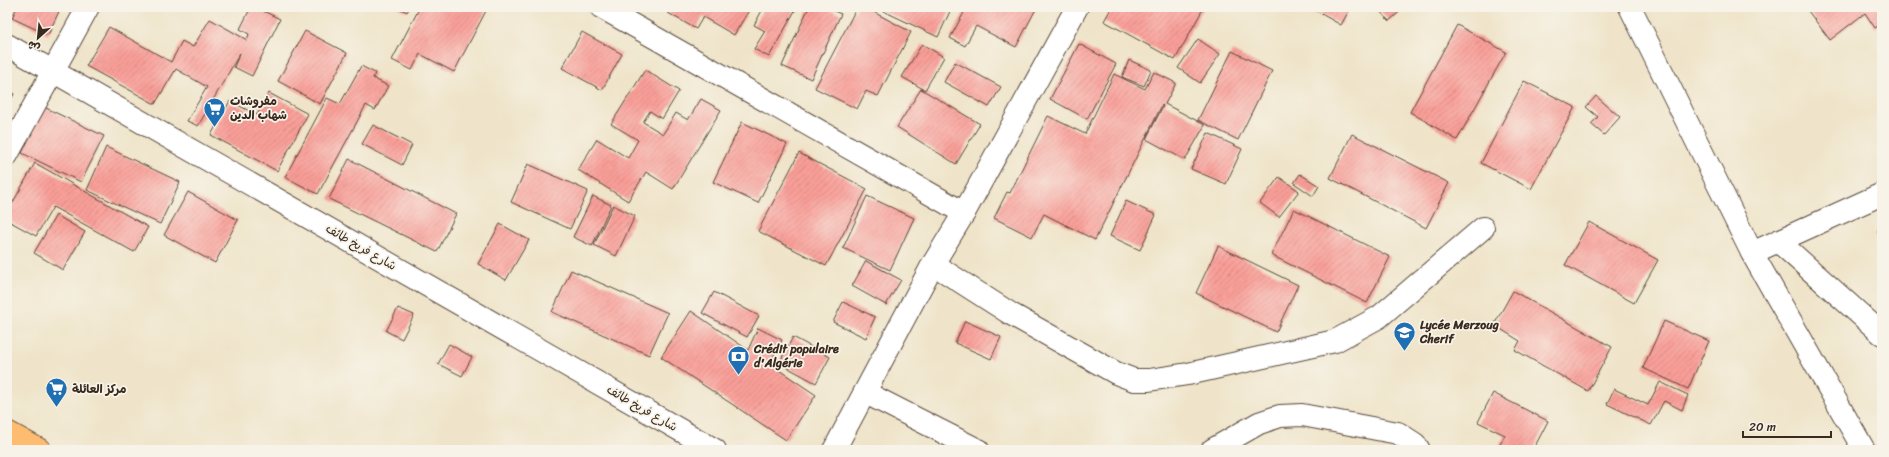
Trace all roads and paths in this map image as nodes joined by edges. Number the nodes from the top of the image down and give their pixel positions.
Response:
1 (88, 7) edge
2 (602, 7) edge
3 (1630, 7) edge
4 (1074, 8) edge
5 (7, 44) edge
6 (53, 70) junction
7 (7, 155) edge
8 (1882, 194) edge
9 (964, 213) junction
10 (1483, 228) dead end
11 (1778, 241) junction
12 (1752, 253) junction
13 (933, 264) junction
14 (1882, 334) edge
15 (866, 393) junction
16 (7, 432) edge
17 (40, 450) edge
18 (715, 450) edge
19 (834, 450) edge
20 (978, 450) edge
21 (1212, 450) edge
22 (1419, 450) edge
23 (1864, 450) edge

1 - 6 street
2 - 9 street
3 - 12 street
4 - 9 street
5 - 6 street, شارع فريخ طائف
6 - 7 street
6 - 18 street, شارع فريخ طائف
8 - 11 street
9 - 13 street
10 - 13 street
11 - 12 street
11 - 14 street
12 - 23 street
13 - 15 street
15 - 19 street
15 - 20 street
16 - 17 main road
21 - 22 street

